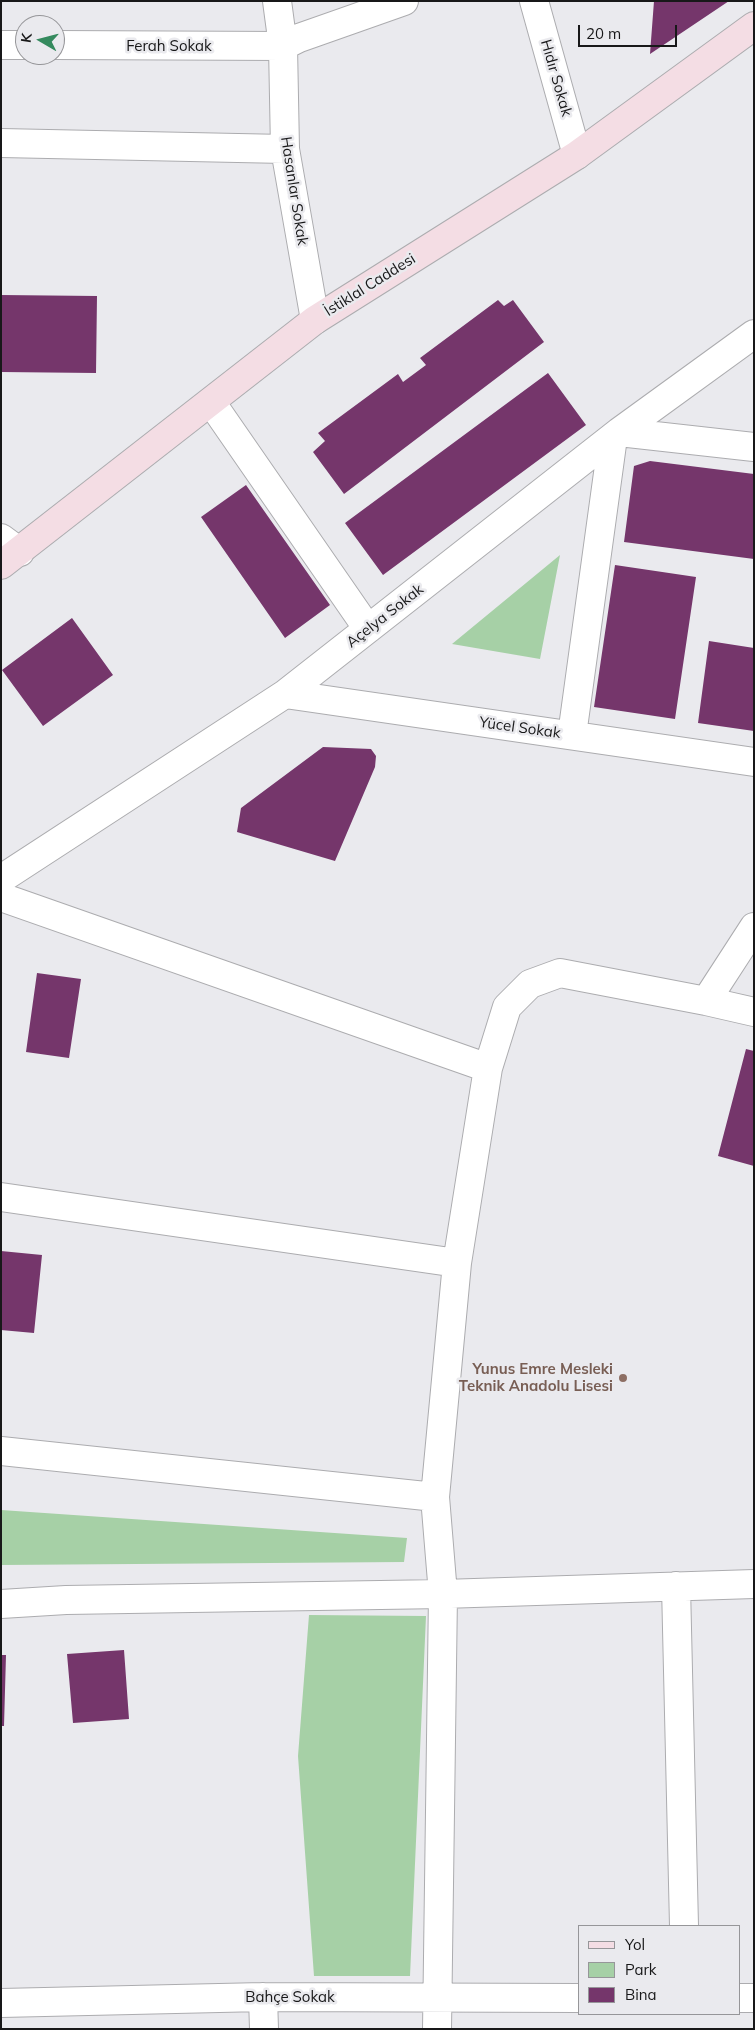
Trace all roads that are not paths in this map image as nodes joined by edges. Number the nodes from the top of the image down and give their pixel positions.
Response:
1 (277, 1) edge
2 (404, 1) edge
3 (534, 1) edge
4 (754, 26) edge
5 (1, 45) edge
6 (15, 45) edge
7 (65, 45) edge
8 (283, 46) junction
9 (1, 143) edge
10 (286, 149) junction
11 (577, 155) junction
12 (315, 320) junction
13 (754, 334) edge
14 (211, 402) junction
15 (616, 435) junction
16 (754, 447) edge
17 (8, 552) edge
18 (368, 629) junction
19 (286, 694) junction
20 (572, 735) junction
21 (754, 762) edge
22 (3, 878) edge
23 (754, 927) edge
24 (706, 1001) junction
25 (754, 1012) edge
26 (488, 1068) junction
27 (1, 1197) edge
28 (457, 1263) junction
29 (1, 1451) edge
30 (435, 1497) junction
31 (754, 1584) edge
32 (676, 1586) junction
33 (443, 1594) junction
34 (1, 1604) edge
35 (684, 1925) edge
36 (263, 1996) junction
37 (437, 1998) junction
38 (578, 1998) edge
39 (740, 1998) edge
40 (754, 1998) edge
41 (1, 2003) edge
42 (264, 2029) edge
43 (437, 2029) edge

1 - 8 street, Hasanlar Sokak
2 - 8 street
3 - 11 street, Hıdır Sokak
4 - 11 main road, İstiklal Caddesi
5 - 6 street
7 - 8 street, Ferah Sokak
8 - 10 street, Hasanlar Sokak
9 - 10 street
10 - 12 street, Hasanlar Sokak
11 - 12 main road, İstiklal Caddesi
12 - 14 main road, İstiklal Caddesi
13 - 15 street, Açelya Sokak
14 - 17 main road, İstiklal Caddesi
14 - 18 street
15 - 16 street
15 - 18 street, Açelya Sokak
15 - 20 street
18 - 19 street, Açelya Sokak
19 - 20 street, Yücel Sokak
19 - 22 street, Açelya Sokak
20 - 21 street, Yücel Sokak
22 - 26 street
23 - 24 street
24 - 25 street
24 - 26 street
26 - 28 street
27 - 28 street
28 - 30 street
29 - 30 street
30 - 33 street
31 - 32 street
32 - 33 street
32 - 35 street
33 - 34 street
33 - 37 street
36 - 37 street, Bahçe Sokak
36 - 41 street, Bahçe Sokak
36 - 42 street
37 - 38 street, Bahçe Sokak
37 - 43 street
39 - 40 street

